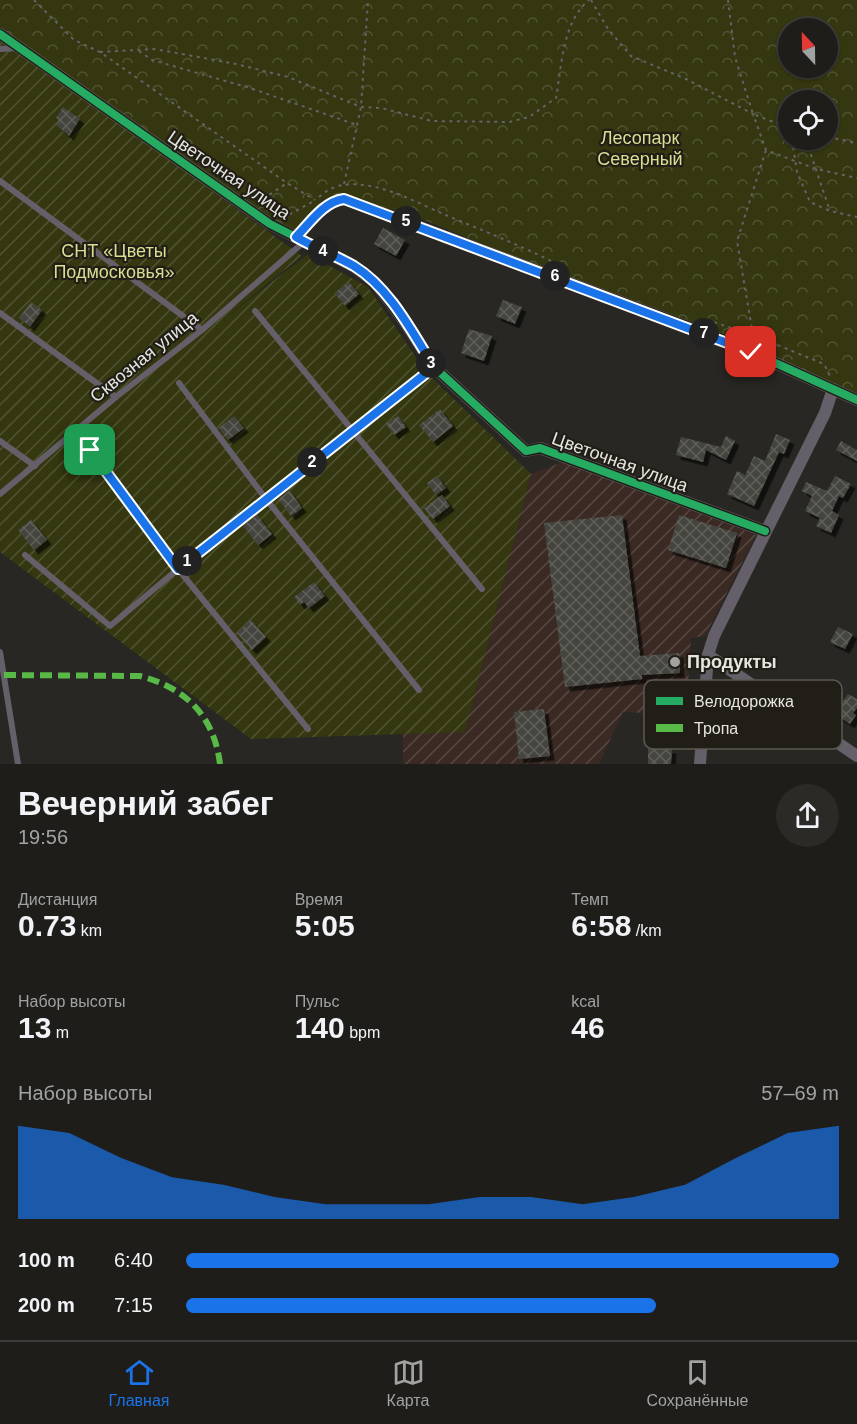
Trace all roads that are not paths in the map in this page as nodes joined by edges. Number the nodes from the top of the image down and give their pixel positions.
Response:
1 (0, 34) edge
2 (17, 48) junction
3 (0, 49) edge
4 (0, 181) edge
5 (300, 240) junction
6 (255, 311) dead end
7 (0, 313) edge
8 (202, 330) junction
9 (434, 367) junction
10 (179, 383) dead end
11 (833, 389) junction
12 (116, 398) junction
13 (857, 400) edge
14 (354, 429) junction
15 (0, 441) edge
16 (90, 450) dead end
17 (35, 466) junction
18 (0, 494) edge
19 (266, 499) junction
20 (765, 531) junction
21 (25, 555) dead end
22 (178, 569) junction
23 (482, 589) dead end
24 (0, 652) edge
25 (708, 656) junction
26 (706, 680) edge
27 (745, 680) edge
28 (419, 690) dead end
29 (308, 729) dead end
30 (842, 743) edge
31 (701, 749) edge
32 (856, 752) edge
33 (18, 764) edge
34 (700, 764) edge

1 - 2 street, Цветочная улица
2 - 3 lane
2 - 5 street, Цветочная улица
4 - 8 lane
5 - 8 lane, Сквозная улица
5 - 9 street, Цветочная улица
5 - 11 street
6 - 14 lane
7 - 12 lane
8 - 12 lane, Сквозная улица
9 - 14 lane
9 - 20 street, Цветочная улица
10 - 19 lane
11 - 13 street
11 - 20 street
12 - 17 lane, Сквозная улица
14 - 19 lane
14 - 23 lane
15 - 17 lane
16 - 22 lane
17 - 18 lane, Сквозная улица
19 - 22 lane
19 - 28 lane
20 - 25 street
21 - 22 lane
22 - 29 lane
24 - 33 lane
25 - 26 street
25 - 27 street
30 - 32 street
31 - 34 street

